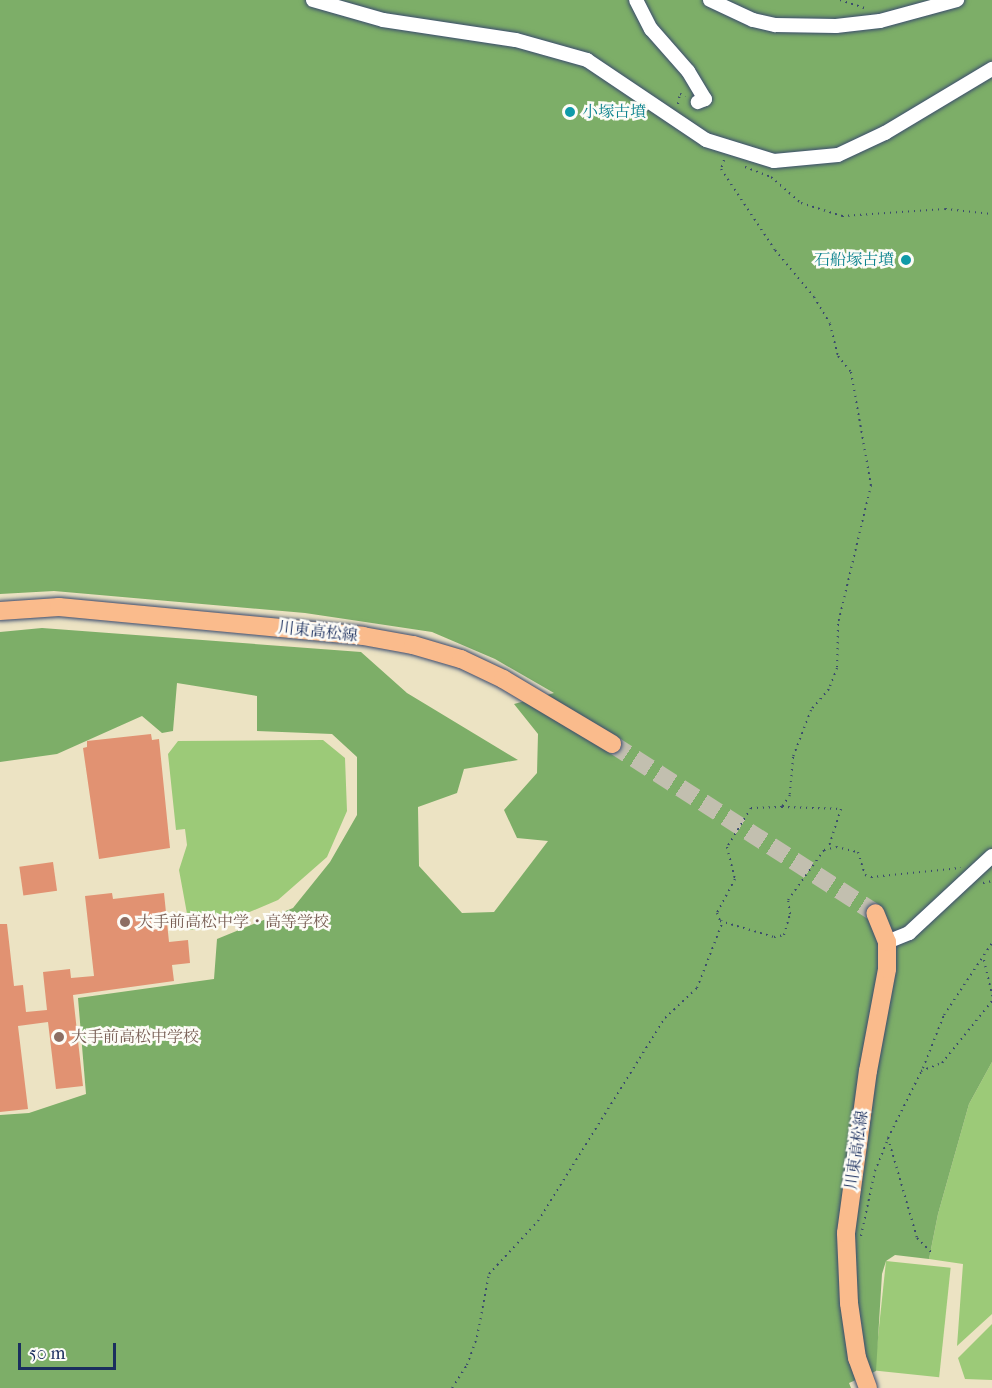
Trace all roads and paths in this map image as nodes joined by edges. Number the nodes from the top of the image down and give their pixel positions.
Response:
1 (313, 0) edge
2 (636, 0) edge
3 (710, 0) edge
4 (840, 0) edge
5 (957, 0) edge
6 (887, 19) junction
7 (992, 69) edge
8 (699, 102) dead end
9 (725, 154) junction
10 (992, 214) edge
11 (0, 611) edge
12 (612, 744) tunnel mouth
13 (782, 807) junction
14 (828, 849) junction
15 (992, 856) edge
16 (973, 871) junction
17 (875, 913) tunnel mouth
18 (723, 921) junction
19 (887, 942) junction
20 (992, 943) edge
21 (984, 960) junction
22 (992, 996) edge
23 (992, 1001) edge
24 (921, 1071) junction
25 (888, 1138) junction
26 (858, 1237) dead end
27 (931, 1252) dead end
28 (452, 1388) edge
29 (868, 1388) edge

1 - 9 street
2 - 8 street
3 - 6 street
4 - 6 path
5 - 6 street
7 - 9 street
9 - 10 path
9 - 13 path
11 - 12 main road, 川東高松線
13 - 14 path
13 - 18 path
14 - 16 path
14 - 18 path
15 - 16 street
16 - 19 street
17 - 19 main road, 川東高松線
18 - 28 path
19 - 29 main road, 川東高松線
20 - 21 path
21 - 22 path
21 - 24 path
23 - 24 path
24 - 25 path
25 - 26 path
25 - 27 path

